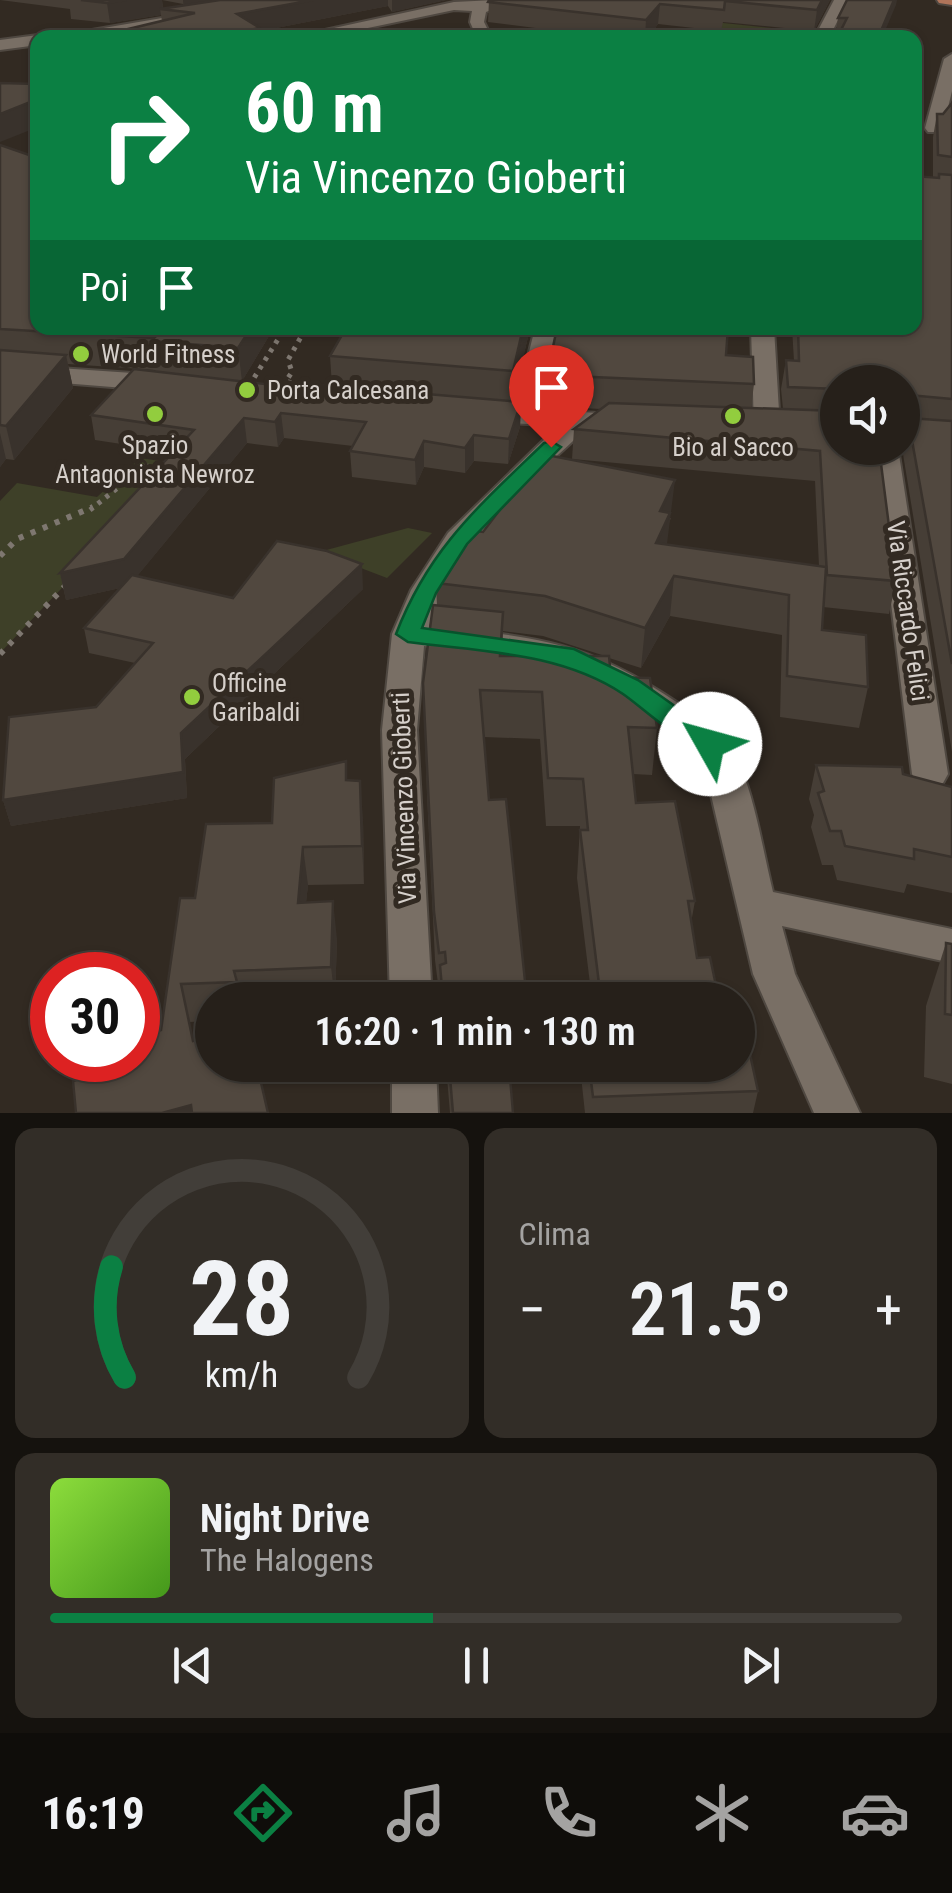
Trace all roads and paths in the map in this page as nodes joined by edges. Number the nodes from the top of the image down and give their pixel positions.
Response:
1 (510, 0) edge
2 (841, 0) edge
3 (944, 0) edge
4 (952, 1) edge
5 (157, 6) edge
6 (482, 6) junction
7 (191, 8) edge
8 (225, 11) edge
9 (89, 30) edge
10 (335, 30) edge
11 (481, 30) edge
12 (825, 30) edge
13 (30, 41) edge
14 (0, 45) edge
15 (952, 59) edge
16 (947, 101) edge
17 (934, 128) edge
18 (280, 335) edge
19 (302, 335) edge
20 (544, 335) edge
21 (762, 335) edge
22 (0, 371) edge
23 (186, 385) edge
24 (247, 390) edge
25 (287, 394) edge
26 (454, 410) edge
27 (526, 417) junction
28 (578, 421) junction
29 (645, 424) edge
30 (764, 428) edge
31 (175, 461) edge
32 (887, 465) edge
33 (0, 556) edge
34 (81, 569) edge
35 (408, 634) junction
36 (0, 654) edge
37 (930, 774) dead end
38 (756, 904) junction
39 (952, 946) edge
40 (410, 982) edge
41 (415, 1082) edge
42 (416, 1113) edge
43 (837, 1113) edge

1 - 6 street
2 - 12 street
3 - 4 main road
5 - 7 street
6 - 10 street
6 - 11 street
7 - 8 street
7 - 9 street
13 - 14 street
15 - 16 street
16 - 17 street
18 - 24 path
19 - 25 path
20 - 27 street
21 - 30 street
22 - 23 street
26 - 27 street
27 - 28 street
28 - 29 street
28 - 35 street, Via Vincenzo Gioberti
31 - 33 path
32 - 37 street, Via Riccardo Felici
34 - 36 path
35 - 38 street
35 - 40 street, Via Vincenzo Gioberti
38 - 39 street
38 - 43 street
41 - 42 street

